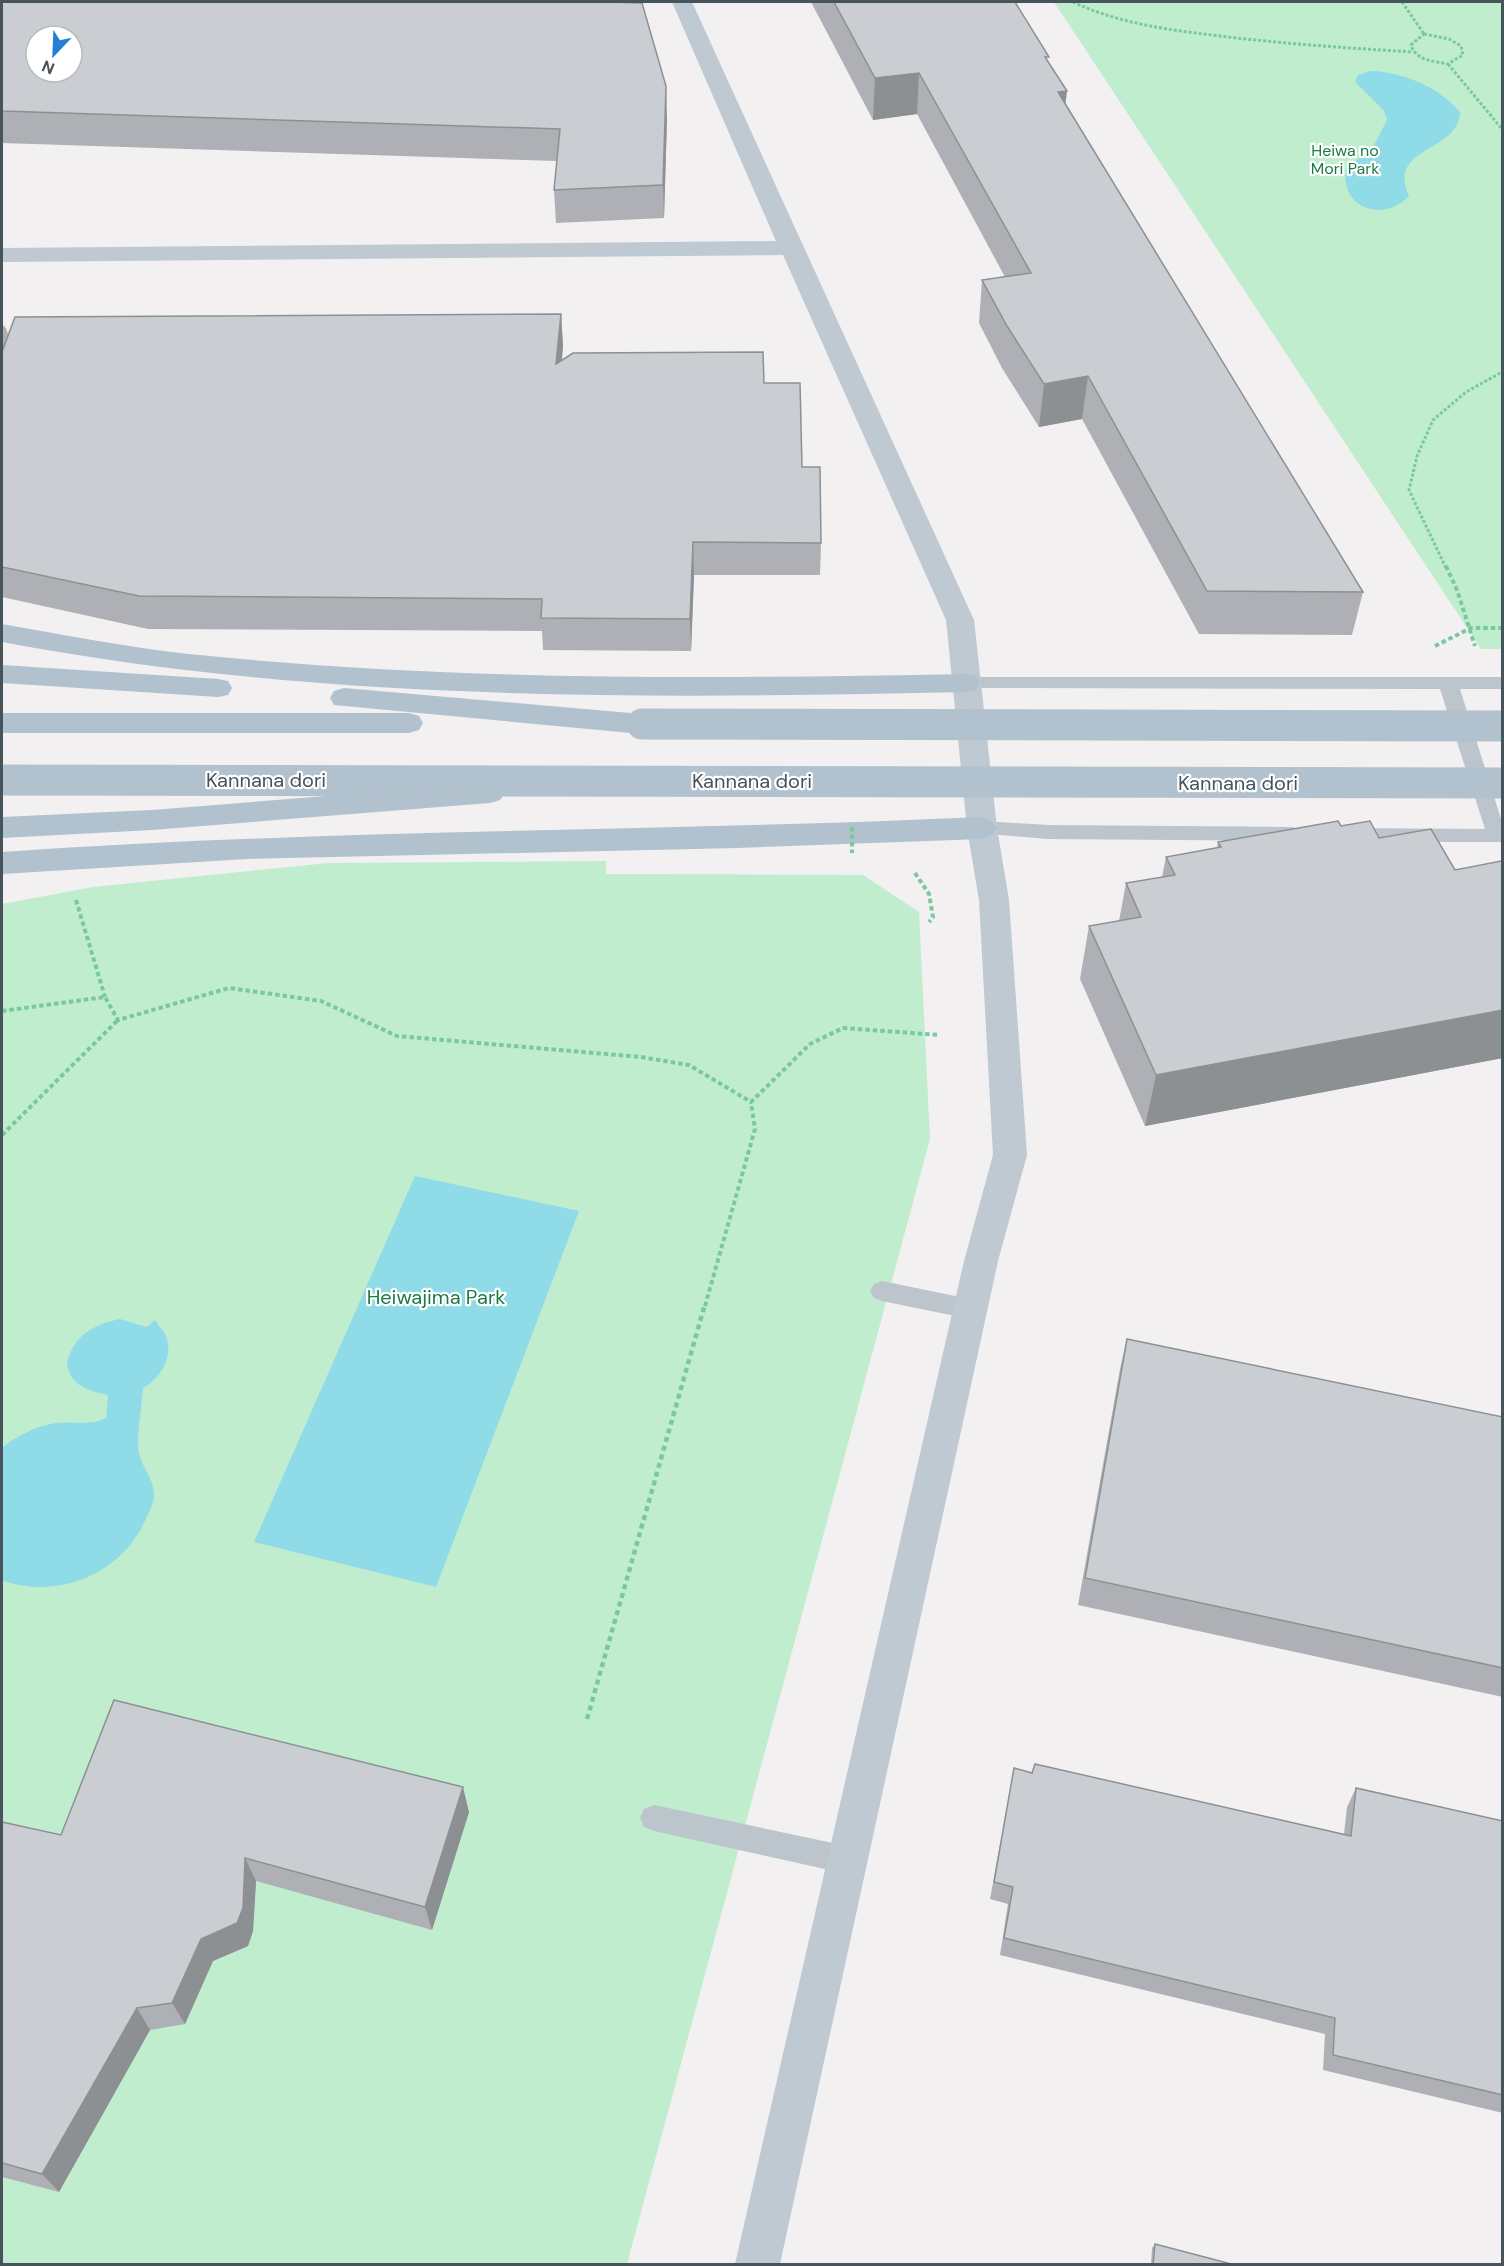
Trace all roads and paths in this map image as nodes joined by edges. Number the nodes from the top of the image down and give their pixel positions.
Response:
1 (682, 2) edge
2 (1073, 2) edge
3 (1402, 2) edge
4 (1424, 34) junction
5 (1413, 52) junction
6 (1448, 64) junction
7 (1503, 129) edge
8 (791, 248) junction
9 (2, 255) edge
10 (1503, 372) edge
11 (1503, 628) edge
12 (2, 633) edge
13 (2, 674) edge
14 (1448, 682) junction
15 (966, 683) junction
16 (1503, 683) edge
17 (2, 723) edge
18 (642, 724) junction
19 (1503, 726) edge
20 (2, 780) edge
21 (635, 781) junction
22 (1503, 783) edge
23 (852, 825) dead end
24 (2, 828) edge
25 (982, 828) junction
26 (1500, 836) edge
27 (852, 853) dead end
28 (63, 857) junction
29 (2, 862) edge
30 (924, 883) dead end
31 (929, 922) dead end
32 (105, 997) junction
33 (2, 1011) edge
34 (118, 1020) junction
35 (940, 1035) dead end
36 (751, 1102) junction
37 (2, 1135) edge
38 (882, 1291) dead end
39 (970, 1309) junction
40 (587, 1719) dead end
41 (654, 1818) dead end
42 (847, 1860) junction
43 (758, 2265) edge

1 - 8 street
2 - 5 path
3 - 4 path
4 - 5 path
4 - 6 path
5 - 6 path
6 - 7 path
8 - 9 street
8 - 15 street
10 - 11 path
12 - 15 main road
13 - 18 main road
14 - 15 lane
14 - 16 lane
14 - 26 lane
15 - 25 street
17 - 18 main road
18 - 19 main road, bridge
20 - 21 main road, Kannana dori, bridge
21 - 22 main road, Kannana dori, bridge
21 - 24 main road, bridge
23 - 27 path, bridge
25 - 26 lane
25 - 28 main road
25 - 39 street
28 - 29 main road
28 - 32 path
30 - 31 path
32 - 33 path
32 - 34 path
34 - 36 path
34 - 37 path
35 - 36 path
36 - 40 path
38 - 39 lane
39 - 42 street
41 - 42 lane
42 - 43 street

